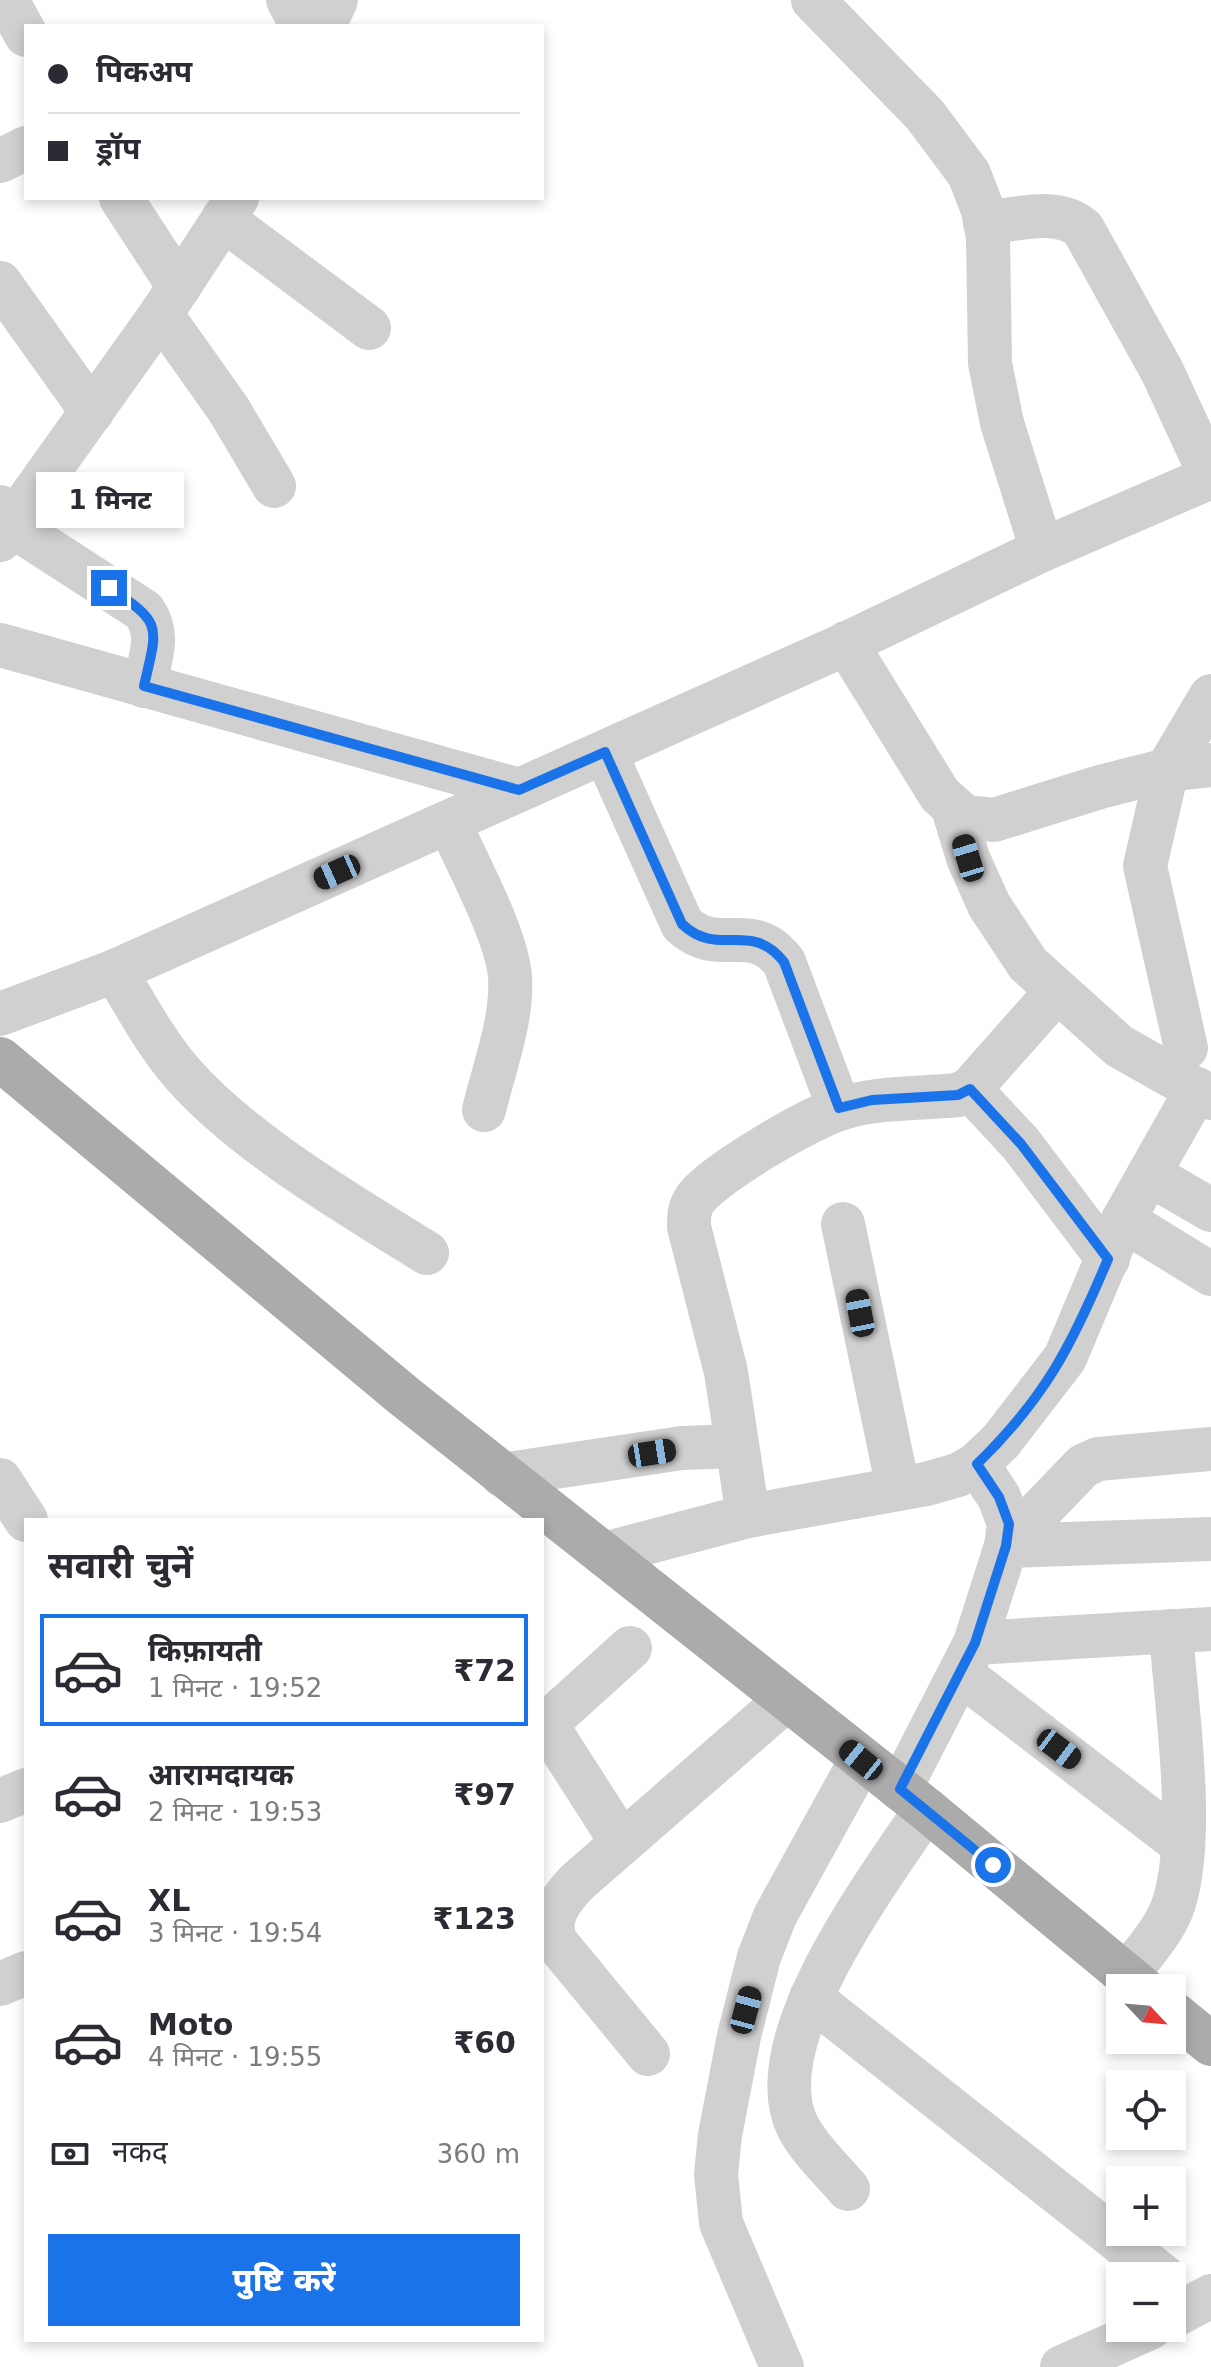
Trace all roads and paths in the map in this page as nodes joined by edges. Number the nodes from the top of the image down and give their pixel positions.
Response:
1 (7, 0) edge
2 (288, 0) edge
3 (336, 0) edge
4 (813, 0) edge
5 (301, 24) edge
6 (325, 24) edge
7 (24, 31) edge
8 (24, 149) edge
9 (0, 161) edge
10 (122, 200) edge
11 (230, 208) edge
12 (985, 223) junction
13 (0, 283) edge
14 (170, 300) junction
15 (369, 328) dead end
16 (92, 412) junction
17 (1211, 477) edge
18 (274, 486) dead end
19 (4, 524) edge
20 (1042, 550) junction
21 (846, 643) junction
22 (0, 645) edge
23 (144, 686) junction
24 (1211, 696) edge
25 (605, 752) junction
26 (1211, 765) edge
27 (1167, 770) junction
28 (519, 790) junction
29 (953, 808) junction
30 (449, 822) junction
31 (115, 971) junction
32 (1056, 992) junction
33 (0, 1014) edge
34 (0, 1059) edge
35 (1192, 1067) edge
36 (970, 1089) junction
37 (839, 1108) junction
38 (484, 1110) dead end
39 (1149, 1174) junction
40 (1211, 1210) edge
41 (843, 1224) dead end
42 (1116, 1240) junction
43 (427, 1253) dead end
44 (1211, 1274) edge
45 (737, 1446) junction
46 (1211, 1449) edge
47 (977, 1464) junction
48 (502, 1475) junction
49 (0, 1480) edge
50 (898, 1488) junction
51 (748, 1516) junction
52 (25, 1518) edge
53 (543, 1518) edge
54 (549, 1524) edge
55 (1211, 1539) edge
56 (1006, 1546) junction
57 (604, 1554) junction
58 (1191, 1630) edge
59 (630, 1648) dead end
60 (967, 1658) junction
61 (786, 1700) junction
62 (547, 1732) edge
63 (1195, 1743) edge
64 (861, 1760) junction
65 (24, 1791) edge
66 (913, 1799) junction
67 (0, 1801) edge
68 (622, 1843) junction
69 (1183, 1845) junction
70 (24, 1974) edge
71 (1124, 1974) edge
72 (1138, 1974) edge
73 (0, 1984) edge
74 (811, 1998) junction
75 (1186, 2023) edge
76 (1211, 2044) edge
77 (648, 2054) dead end
78 (848, 2189) dead end
79 (1145, 2262) edge
80 (1118, 2342) edge
81 (771, 2362) edge
82 (1062, 2367) edge

1 - 7 street
2 - 5 street
3 - 6 street
4 - 12 street
8 - 9 street
10 - 14 street
11 - 14 street
11 - 15 street
12 - 17 street
12 - 20 street
13 - 16 street
14 - 16 street
14 - 18 street
16 - 19 street
17 - 20 street
19 - 23 street
20 - 21 street
21 - 25 street
21 - 29 street
22 - 23 street
23 - 28 street
24 - 27 street
25 - 28 street
25 - 37 street
26 - 27 street
27 - 29 street
27 - 35 street
28 - 30 street
29 - 32 street
30 - 31 street
30 - 38 street
31 - 33 street
31 - 43 street
32 - 35 street
32 - 36 street
34 - 48 main road
35 - 39 street
36 - 37 street
36 - 42 street
37 - 45 street
39 - 40 street
39 - 42 street
41 - 50 street
42 - 44 street
42 - 47 street
45 - 48 street
45 - 51 street
46 - 56 street
47 - 50 street
47 - 56 street
48 - 53 main road
49 - 52 street
50 - 51 street
51 - 57 street
54 - 57 main road
55 - 56 street
56 - 60 street
57 - 61 main road
58 - 60 street
58 - 63 street
59 - 62 street
60 - 66 street
60 - 69 street
61 - 64 main road
61 - 68 street
62 - 68 street
63 - 69 street
64 - 66 main road
64 - 81 street
65 - 67 street
66 - 71 main road
66 - 74 street
68 - 77 street
69 - 72 street
70 - 73 street
74 - 78 street
74 - 79 street
75 - 76 main road
80 - 82 street

